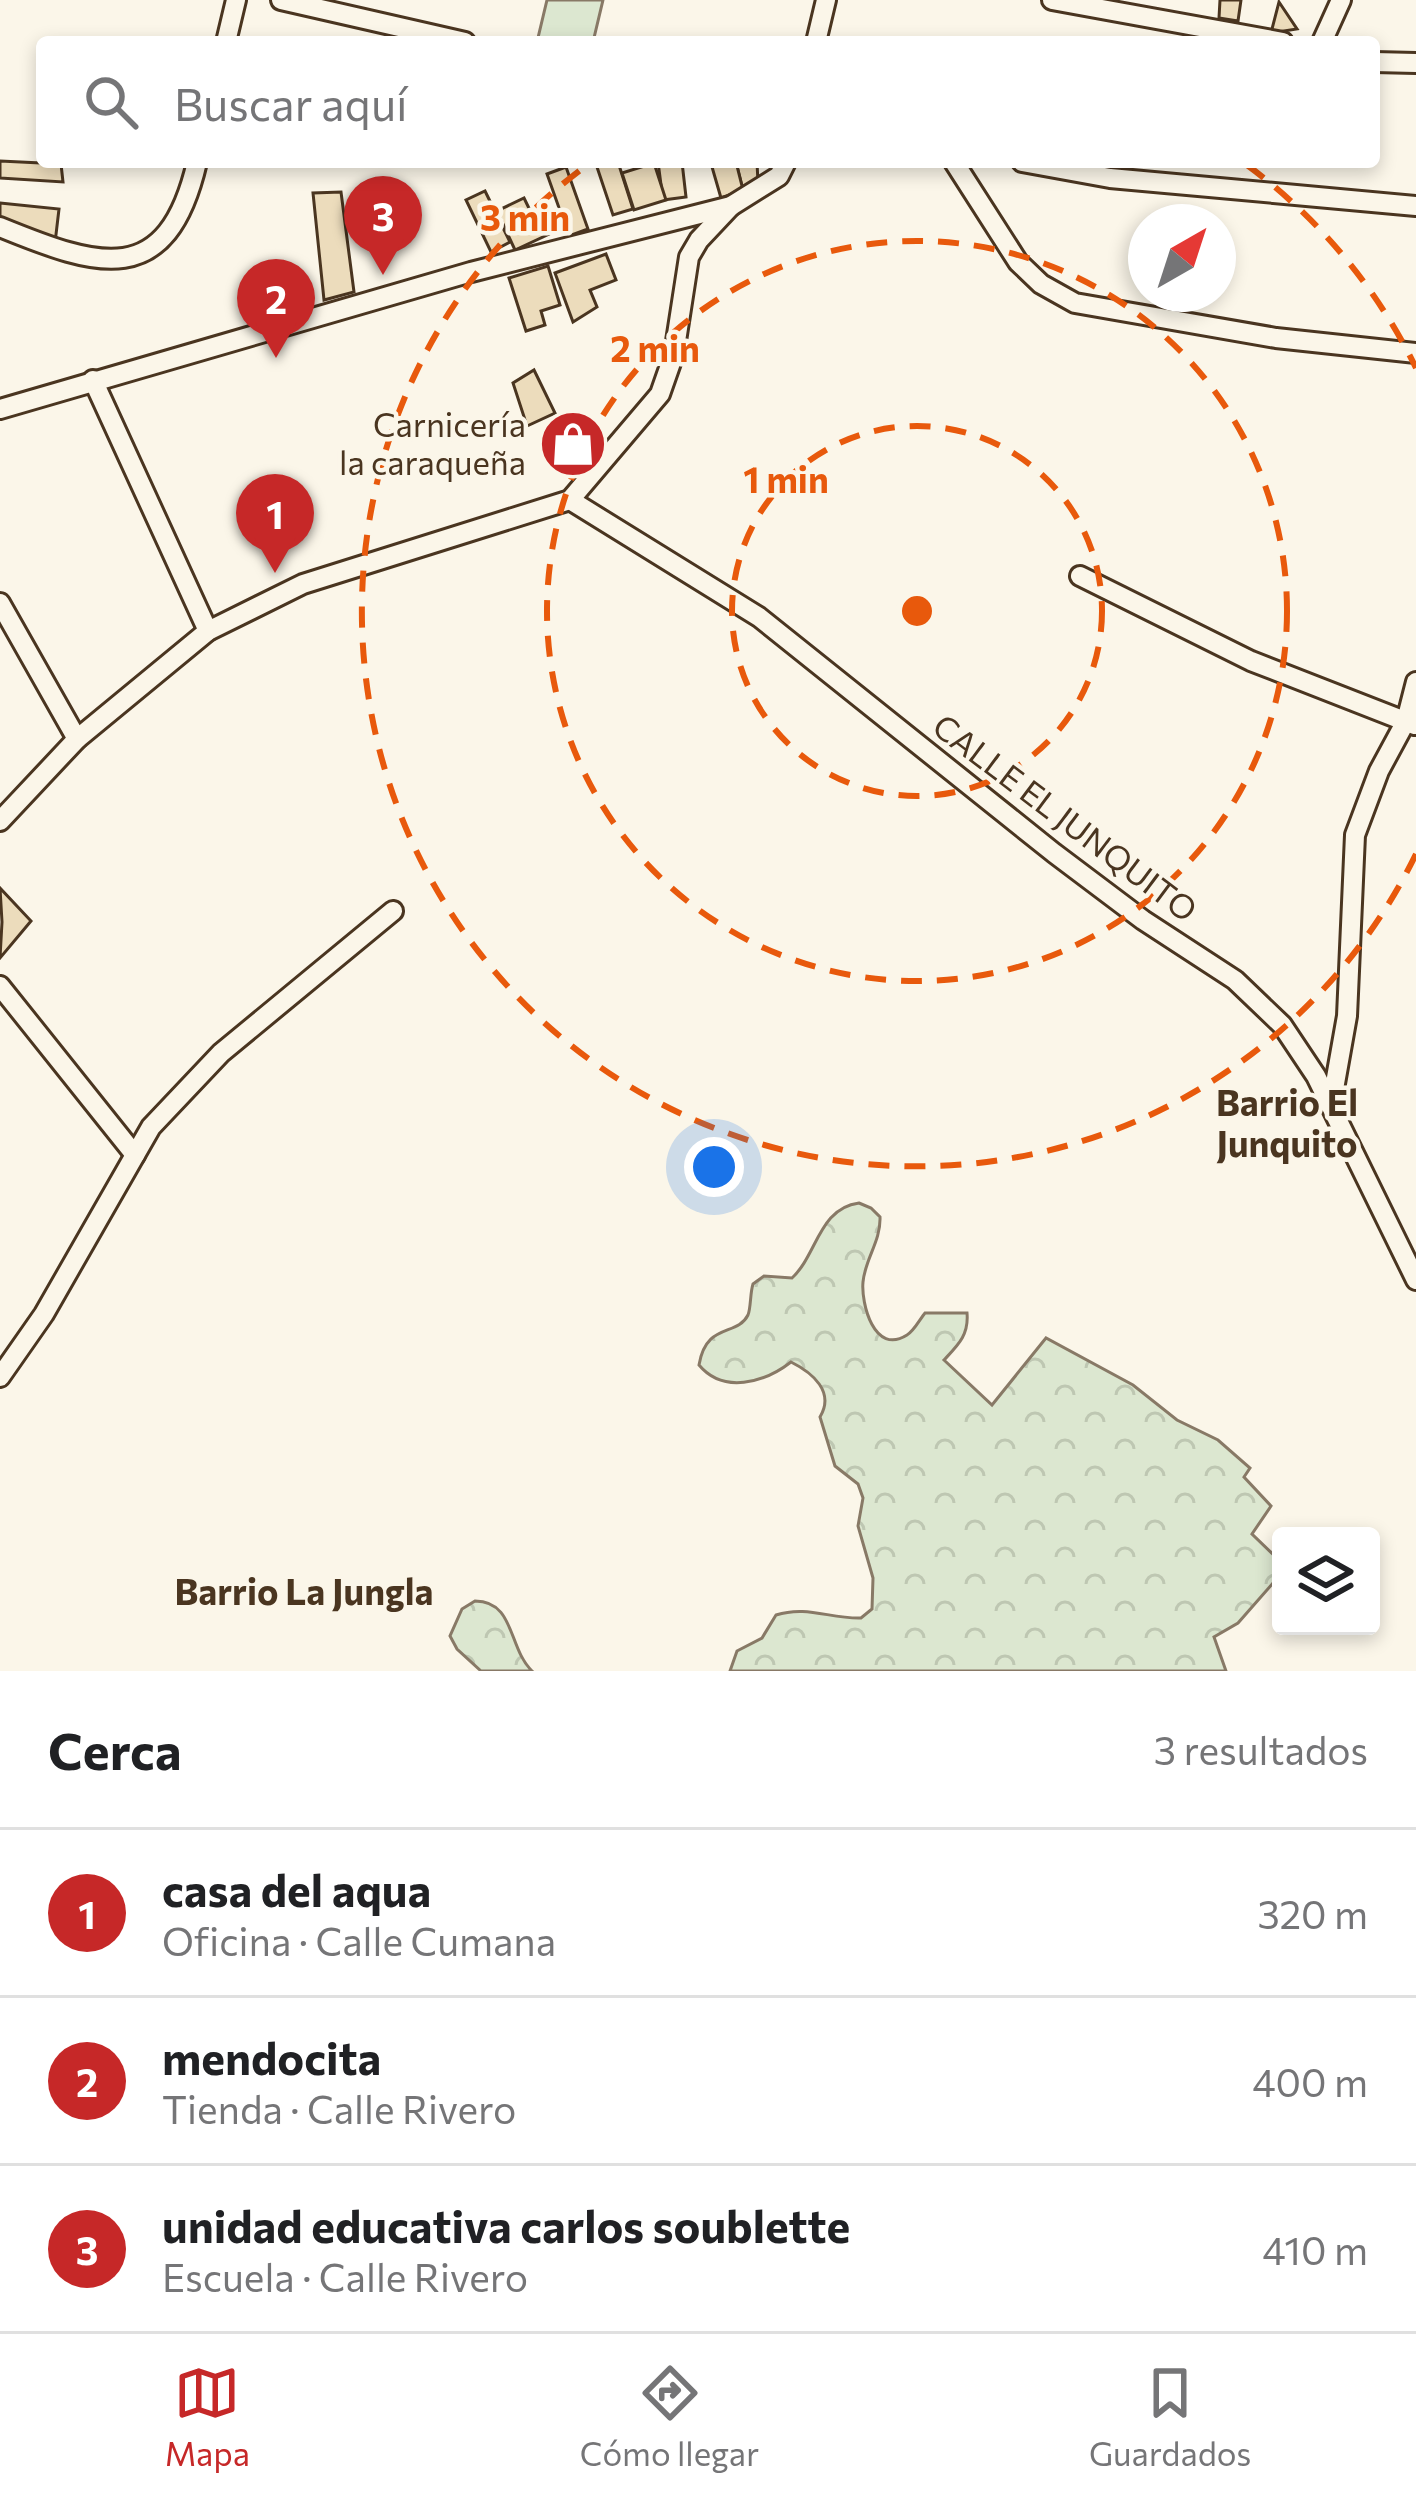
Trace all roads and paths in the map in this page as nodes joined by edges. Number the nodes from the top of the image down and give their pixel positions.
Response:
1 (236, 0) edge
2 (281, 0) edge
3 (826, 0) edge
4 (1052, 0) edge
5 (1317, 0) edge
6 (1337, 8) edge
7 (227, 36) edge
8 (440, 36) edge
9 (817, 36) edge
10 (1249, 36) edge
11 (1325, 36) edge
12 (1380, 62) edge
13 (1416, 63) edge
14 (196, 168) edge
15 (783, 168) edge
16 (958, 168) edge
17 (1055, 168) edge
18 (731, 206) junction
19 (1416, 206) edge
20 (0, 227) edge
21 (1416, 353) edge
22 (93, 380) junction
23 (0, 409) edge
24 (570, 500) junction
25 (1080, 576) dead end
26 (0, 603) edge
27 (208, 631) junction
28 (1416, 682) edge
29 (1412, 720) edge
30 (77, 739) junction
31 (0, 820) edge
32 (393, 911) dead end
33 (0, 986) edge
34 (1331, 1107) junction
35 (135, 1155) junction
36 (1416, 1280) edge
37 (0, 1377) edge

1 - 7 street
2 - 8 street
3 - 9 street
4 - 10 street
5 - 6 street
6 - 11 street
12 - 13 street
14 - 20 street
15 - 18 street
16 - 21 street
17 - 19 street
18 - 22 street
18 - 24 street
22 - 23 street
22 - 27 street
24 - 27 street
24 - 34 street, CALLE EL JUNQUITO
25 - 29 street
26 - 30 street
27 - 30 street
28 - 29 street
29 - 34 street
30 - 31 street
32 - 35 street
33 - 35 street
34 - 36 street, CALLE EL JUNQUITO
35 - 37 street

